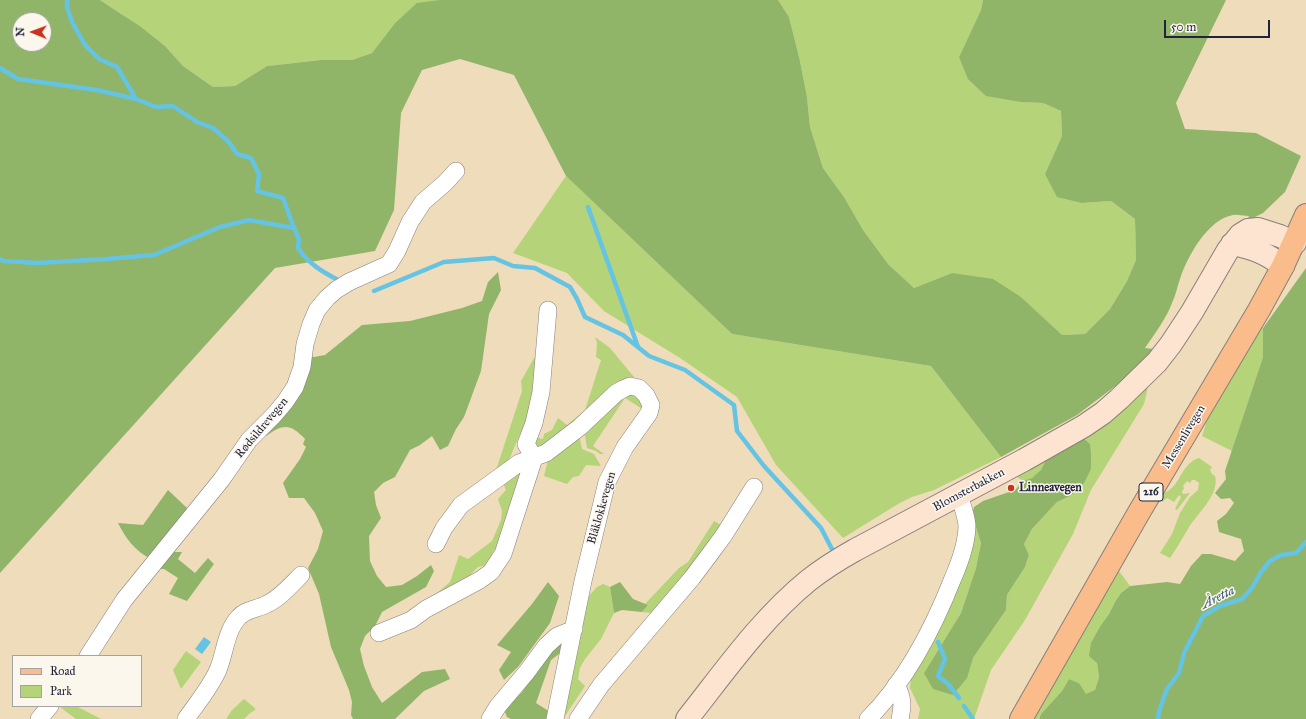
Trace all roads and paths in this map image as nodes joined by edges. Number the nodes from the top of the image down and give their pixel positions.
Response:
1 (456, 171) dead end
2 (1306, 215) edge
3 (1294, 243) junction
4 (1232, 244) junction
5 (1283, 266) junction
6 (548, 310) dead end
7 (534, 458) junction
8 (754, 487) dead end
9 (959, 495) junction
10 (436, 544) dead end
11 (301, 574) dead end
12 (574, 629) junction
13 (379, 633) dead end
14 (89, 655) edge
15 (896, 685) junction
16 (49, 707) edge
17 (39, 719) edge
18 (186, 719) edge
19 (490, 719) edge
20 (555, 719) edge
21 (578, 719) edge
22 (687, 719) edge
23 (868, 719) edge
24 (900, 719) edge
25 (1022, 719) edge

1 - 14 street, Rødsildrevegen
2 - 3 main road, Messenlivegen / 216
3 - 4 street, Blomsterbakken
3 - 5 main road, Messenlivegen / 216
4 - 5 street
4 - 9 street, Blomsterbakken
5 - 25 main road, Messenlivegen / 216
6 - 7 street
7 - 10 street, Blåklokkevegen
7 - 12 street, Blåklokkevegen
7 - 13 street
8 - 21 street
9 - 15 street
9 - 22 street, Blomsterbakken
11 - 18 street
12 - 19 street
12 - 20 street, Blåklokkevegen
15 - 23 street
15 - 24 street
16 - 17 street

